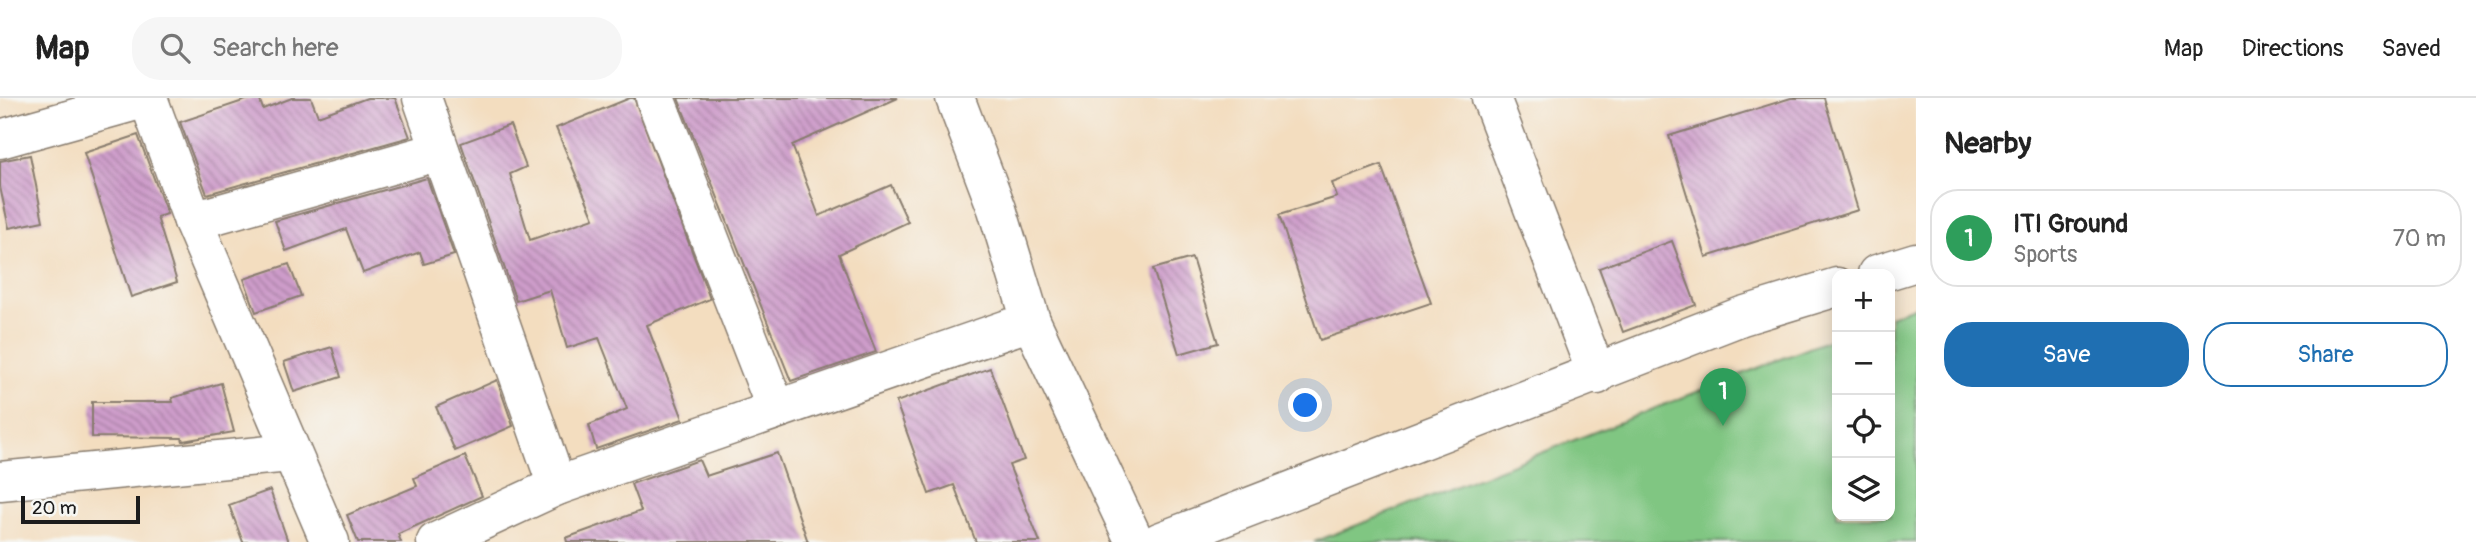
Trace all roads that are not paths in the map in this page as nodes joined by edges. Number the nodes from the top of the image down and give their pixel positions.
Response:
1 (148, 98) edge
2 (422, 98) edge
3 (654, 98) edge
4 (955, 98) edge
5 (1491, 98) edge
6 (0, 139) edge
7 (440, 151) junction
8 (193, 221) junction
9 (1916, 262) edge
10 (1893, 269) edge
11 (1832, 289) edge
12 (1031, 321) junction
13 (1597, 375) junction
14 (776, 409) junction
15 (290, 453) junction
16 (0, 481) edge
17 (557, 486) junction
18 (330, 542) edge
19 (436, 542) edge
20 (1135, 542) edge
21 (1159, 542) edge

1 - 6 street
1 - 8 street
2 - 7 street
3 - 14 street
4 - 12 street
5 - 13 street
7 - 8 street
7 - 17 street
8 - 15 street
9 - 10 street
11 - 13 street
12 - 14 street
12 - 20 street
13 - 21 street
14 - 17 street
15 - 16 street
15 - 18 street
17 - 19 street

